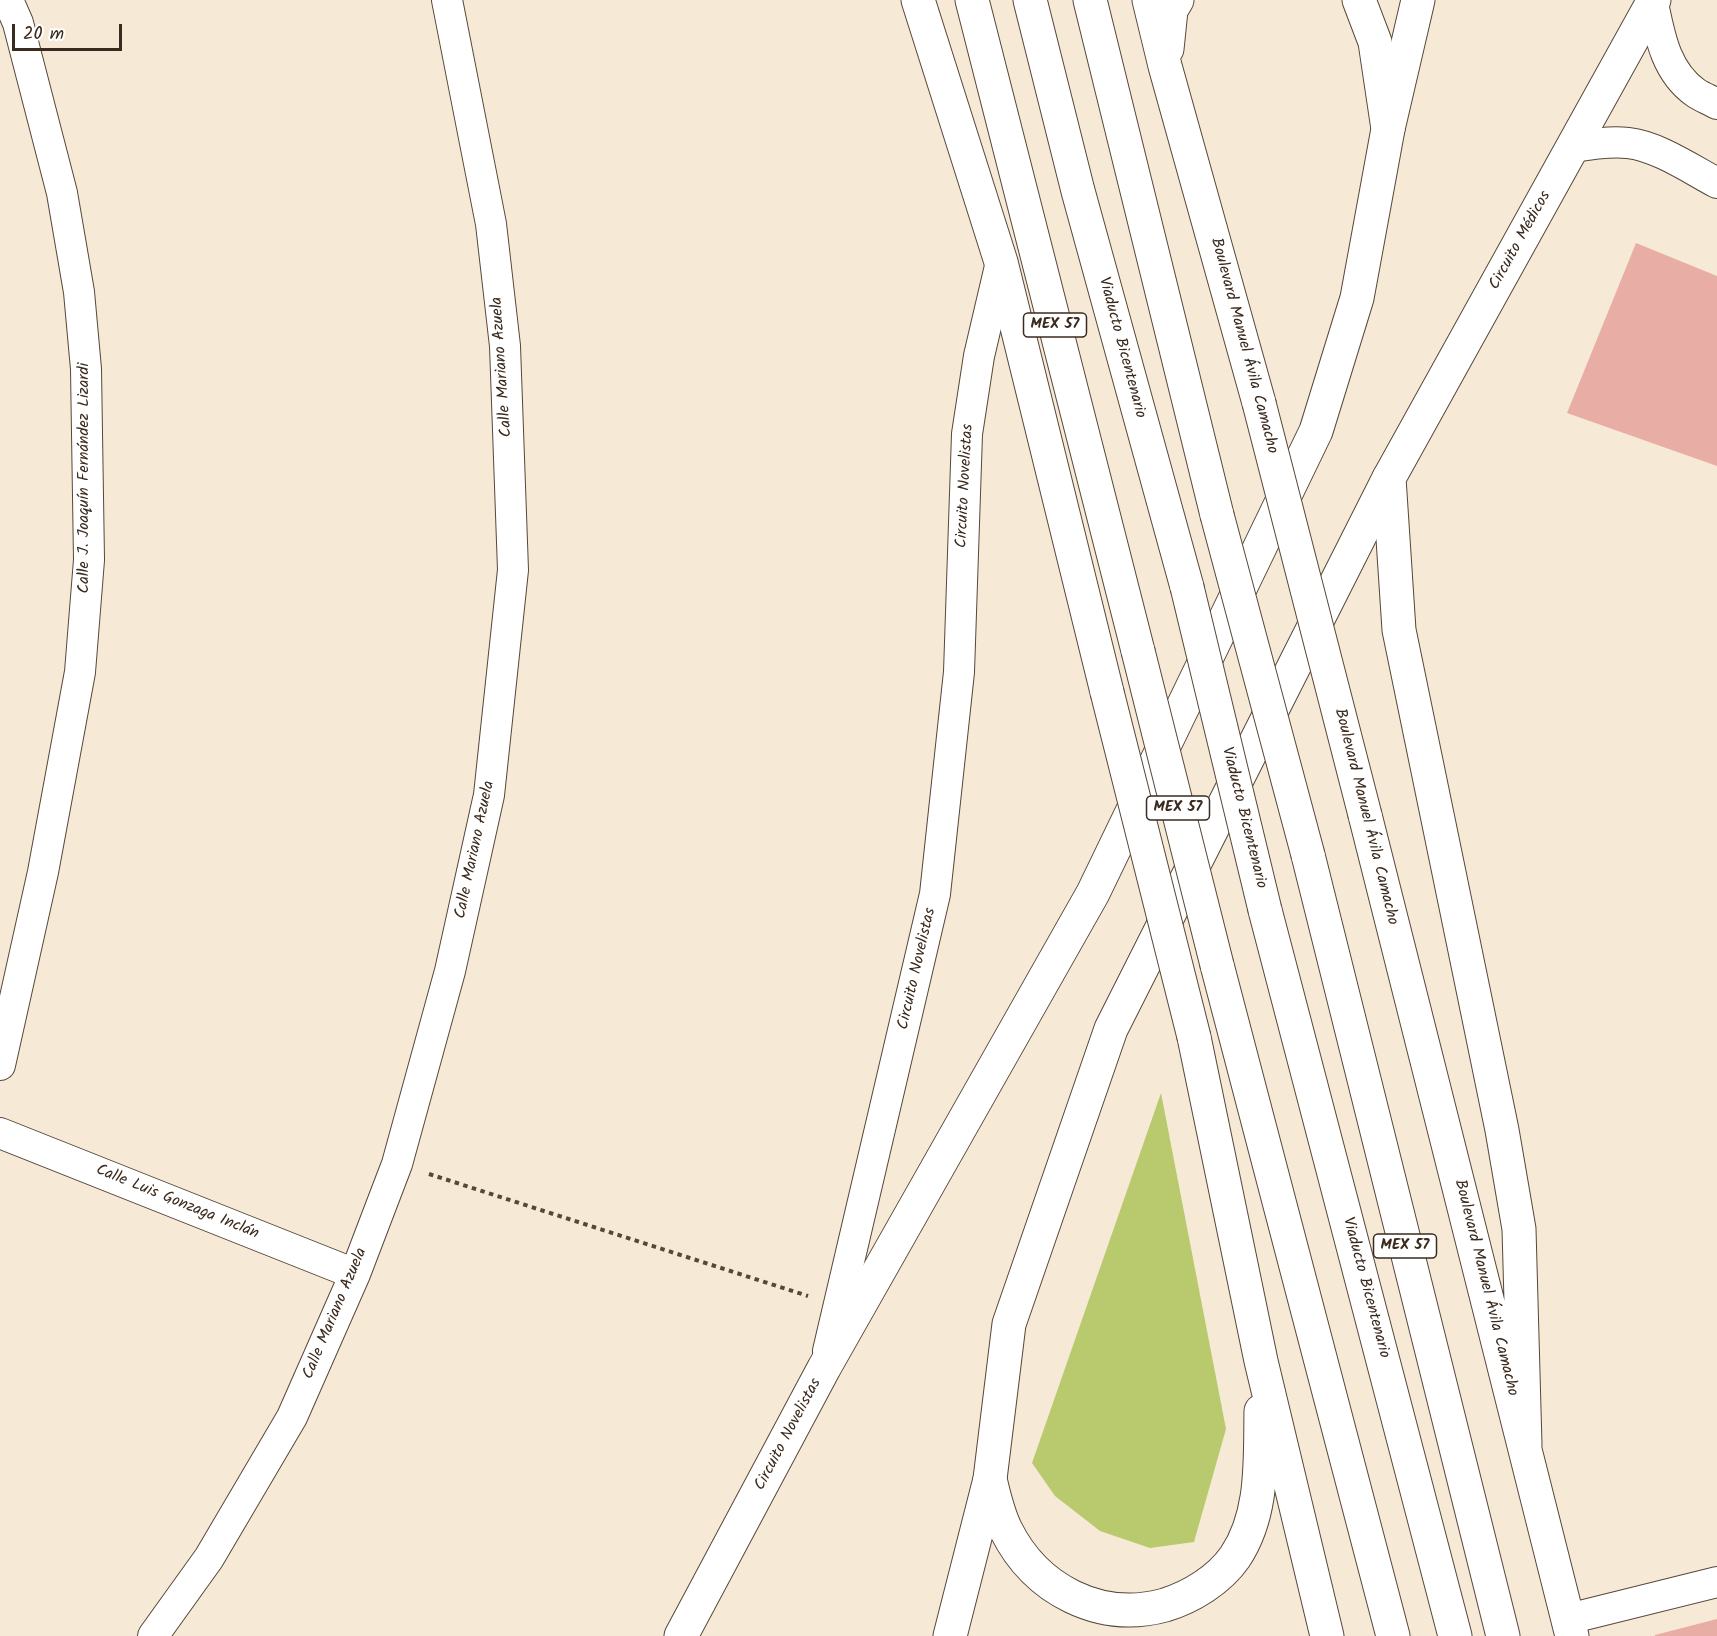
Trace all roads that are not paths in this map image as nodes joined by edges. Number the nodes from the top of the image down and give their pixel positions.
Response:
1 (8, 0) edge
2 (447, 0) edge
3 (918, 0) edge
4 (972, 0) edge
5 (1030, 0) edge
6 (1090, 0) edge
7 (1149, 0) edge
8 (1177, 0) edge
9 (1359, 0) edge
10 (1418, 0) edge
11 (1653, 2) edge
12 (1165, 66) junction
13 (1717, 104) edge
14 (1388, 129) junction
15 (1573, 147) junction
16 (1717, 183) edge
17 (1001, 261) junction
18 (1389, 478) junction
19 (0, 1065) edge
20 (0, 1132) edge
21 (355, 1274) junction
22 (1261, 1361) junction
23 (824, 1368) junction
24 (1525, 1445) junction
25 (990, 1479) junction
26 (1717, 1582) edge
27 (692, 1628) edge
28 (1570, 1628) edge
29 (153, 1636) edge
30 (950, 1636) edge
31 (1327, 1636) edge
32 (1393, 1636) edge
33 (1455, 1636) edge
34 (1503, 1636) edge

1 - 19 street, Calle J. Joaquín Fernández Lizardi
2 - 21 street, Calle Mariano Azuela
3 - 17 main road
4 - 32 main road, MEX 57, bridge
5 - 33 main road, Viaducto Bicentenario, bridge
6 - 34 main road, MEX 57, bridge
7 - 12 main road, Boulevard Manuel Ávila Camacho
8 - 12 main road
9 - 14 main road
10 - 14 main road
11 - 13 street, Circuito Médicos
11 - 15 main road, Circuito Médicos
12 - 24 main road, Boulevard Manuel Ávila Camacho, bridge
14 - 23 main road
15 - 16 street
15 - 18 main road, Circuito Médicos
17 - 22 main road, bridge
17 - 23 street, Circuito Novelistas
18 - 24 main road
18 - 25 main road, Circuito Médicos
20 - 21 street, Calle Luis Gonzaga Inclán
21 - 29 street, Calle Mariano Azuela
22 - 25 main road
22 - 31 main road
23 - 27 main road, Circuito Novelistas
24 - 28 main road, Boulevard Manuel Ávila Camacho
25 - 30 main road
26 - 28 street

